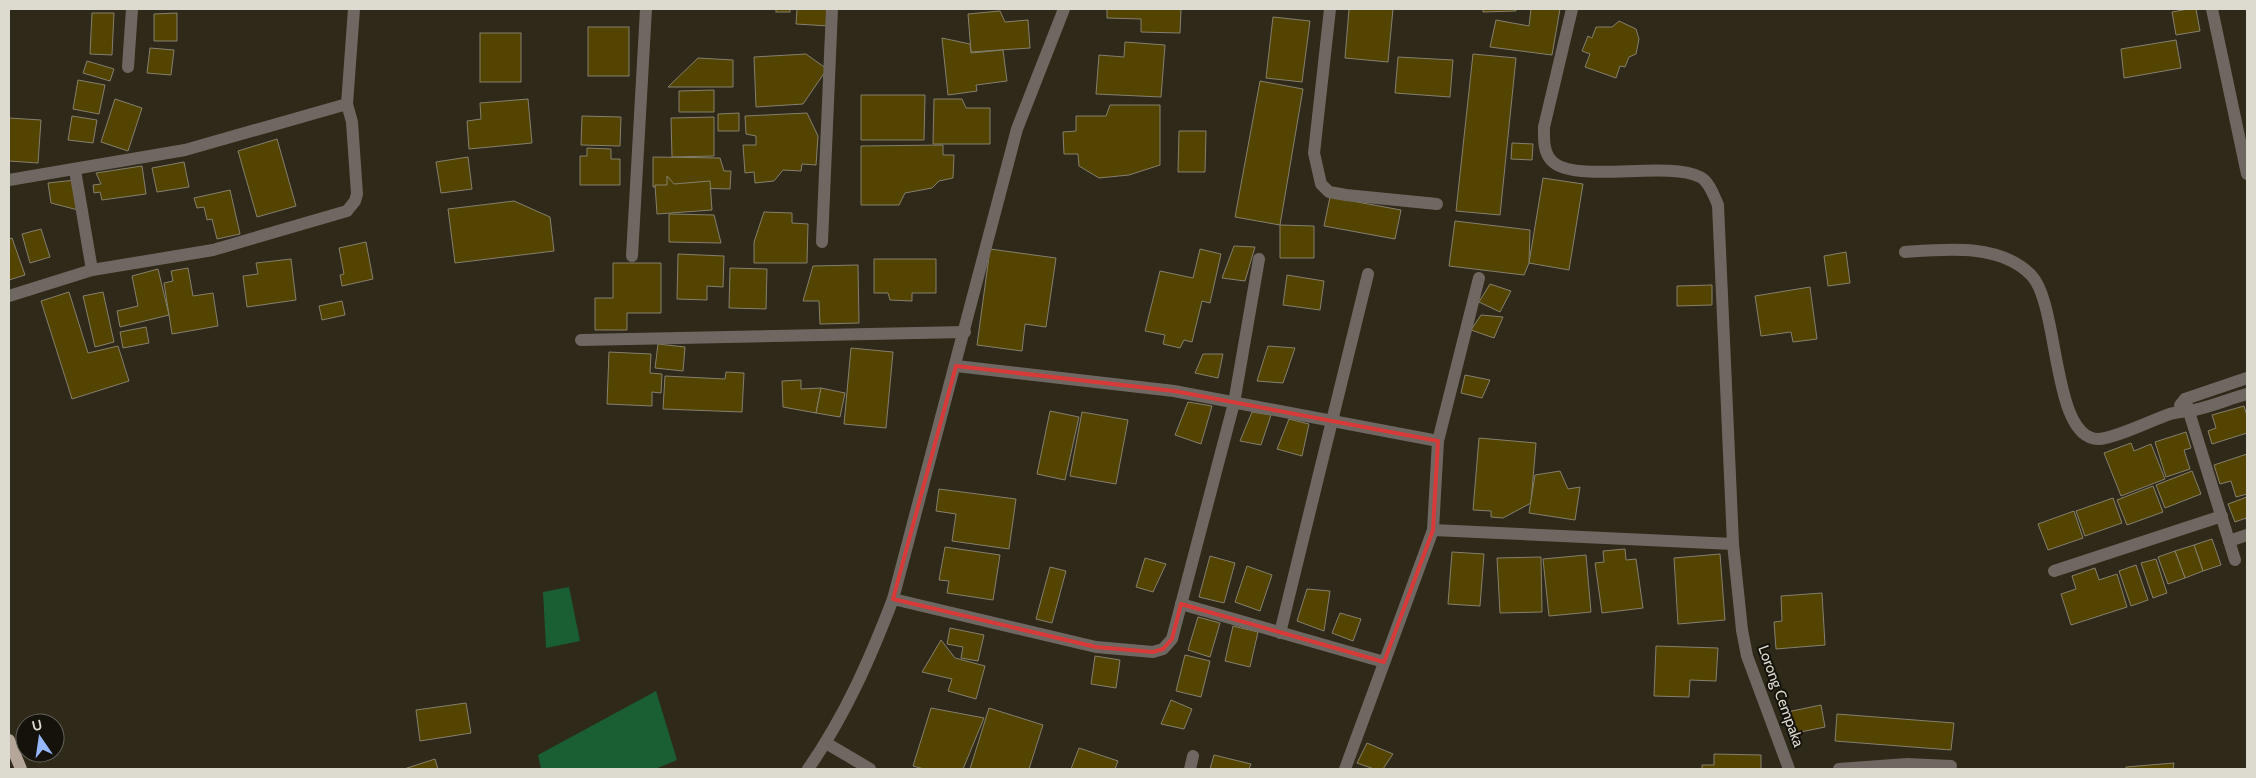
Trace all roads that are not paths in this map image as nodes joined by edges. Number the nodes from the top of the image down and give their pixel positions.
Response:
1 (132, 9) edge
2 (354, 9) edge
3 (646, 9) edge
4 (832, 9) edge
5 (1064, 9) edge
6 (1330, 9) edge
7 (1572, 9) edge
8 (2212, 9) edge
9 (128, 67) dead end
10 (347, 104) junction
11 (75, 170) junction
12 (2247, 174) edge
13 (9, 180) edge
14 (1437, 204) dead end
15 (822, 242) dead end
16 (1905, 252) dead end
17 (632, 256) dead end
18 (1259, 259) dead end
19 (92, 270) junction
20 (1368, 274) dead end
21 (1479, 278) dead end
22 (9, 296) edge
23 (965, 332) junction
24 (581, 340) dead end
25 (956, 366) junction
26 (2247, 378) edge
27 (2247, 394) edge
28 (2185, 399) junction
29 (1234, 402) junction
30 (2190, 411) junction
31 (2173, 412) junction
32 (1334, 421) junction
33 (1438, 441) junction
34 (2222, 516) junction
35 (1433, 530) junction
36 (2247, 535) edge
37 (2229, 541) junction
38 (1732, 544) junction
39 (2235, 560) dead end
40 (2054, 571) dead end
41 (893, 599) junction
42 (1181, 604) junction
43 (1280, 633) junction
44 (1384, 662) junction
45 (9, 740) edge
46 (826, 743) junction
47 (1193, 756) dead end
48 (1951, 766) dead end
49 (21, 769) edge
50 (808, 769) edge
51 (870, 769) edge
52 (1190, 769) edge
53 (1345, 769) edge
54 (1789, 769) edge
55 (1840, 769) edge

1 - 9 street
2 - 10 street
3 - 17 street
4 - 15 street
5 - 23 street
6 - 14 street
7 - 38 street, Lorong Cempaka
8 - 12 street
10 - 11 street
10 - 19 street
11 - 13 street
11 - 19 street
16 - 31 street
18 - 29 street
19 - 22 street
20 - 32 street
21 - 33 street
23 - 24 street
23 - 25 street
25 - 29 street
25 - 41 street
26 - 28 street
27 - 30 street
28 - 30 street
28 - 31 street
29 - 32 street
29 - 42 street
30 - 31 street
30 - 34 street
32 - 33 street
32 - 43 street
33 - 35 street
34 - 37 street
34 - 40 street
35 - 38 street
35 - 44 street
36 - 37 street
37 - 39 street
38 - 54 street, Lorong Cempaka
41 - 42 street
41 - 46 street
42 - 43 street
43 - 44 street
44 - 53 street
45 - 49 main road
46 - 50 street
46 - 51 street
47 - 52 street
48 - 55 street

